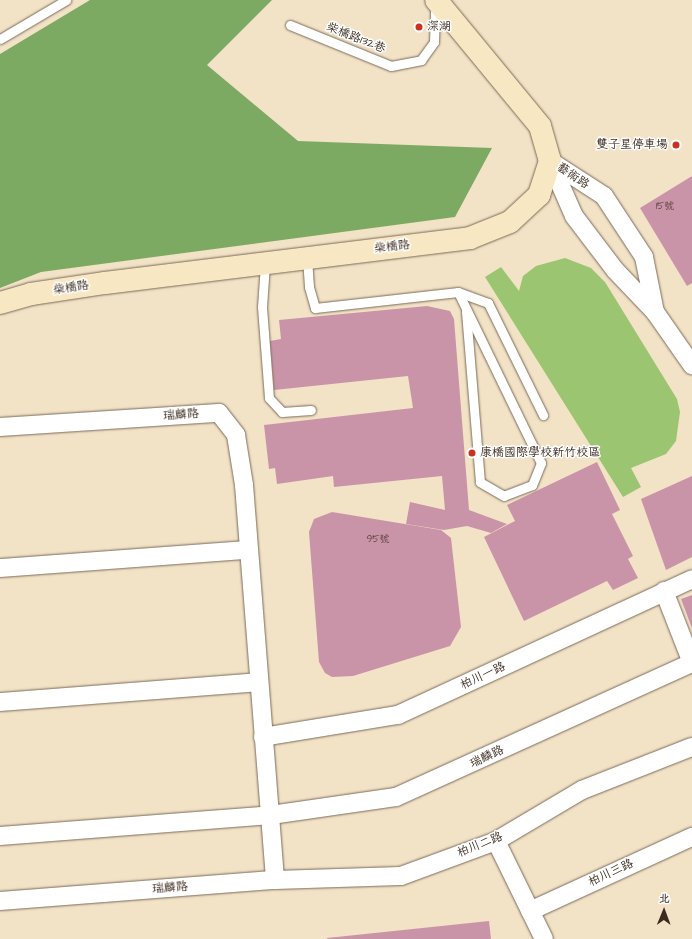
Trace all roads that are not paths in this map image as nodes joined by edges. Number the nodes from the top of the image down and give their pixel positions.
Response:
1 (66, 0) edge
2 (436, 0) edge
3 (290, 25) dead end
4 (0, 39) edge
5 (550, 160) junction
6 (307, 258) junction
7 (265, 264) junction
8 (458, 292) junction
9 (0, 303) edge
10 (466, 312) junction
11 (655, 312) junction
12 (692, 364) edge
13 (311, 410) dead end
14 (543, 415) dead end
15 (0, 427) edge
16 (248, 550) junction
17 (0, 568) edge
18 (692, 579) edge
19 (664, 591) junction
20 (692, 663) edge
21 (258, 682) junction
22 (0, 702) edge
23 (263, 737) junction
24 (692, 747) edge
25 (271, 815) junction
26 (0, 836) edge
27 (692, 837) edge
28 (496, 841) junction
29 (275, 880) junction
30 (0, 901) edge
31 (530, 911) junction
32 (544, 939) edge

1 - 4 lane
2 - 3 lane, 柴橋路132巷
2 - 5 main road
5 - 6 main road, 柴橋路
5 - 11 street, 藝術路
5 - 11 street, 藝術路
6 - 7 main road, 柴橋路
6 - 8 lane
7 - 9 main road, 柴橋路
7 - 13 lane
8 - 10 lane
8 - 14 lane
10 - 10 lane
11 - 12 street, 藝術路
15 - 16 street, 瑞麟路
16 - 17 street
16 - 21 street, 瑞麟路
18 - 19 street, 柏川一路
19 - 20 street
19 - 23 street, 柏川一路
20 - 25 street, 瑞麟路
21 - 22 street
21 - 23 street, 瑞麟路
23 - 25 street, 瑞麟路
24 - 28 street, 柏川二路
25 - 26 street, 瑞麟路
25 - 29 street, 瑞麟路
27 - 31 street, 柏川三路
28 - 29 street, 柏川二路
28 - 31 street
29 - 30 street, 瑞麟路
31 - 32 street

